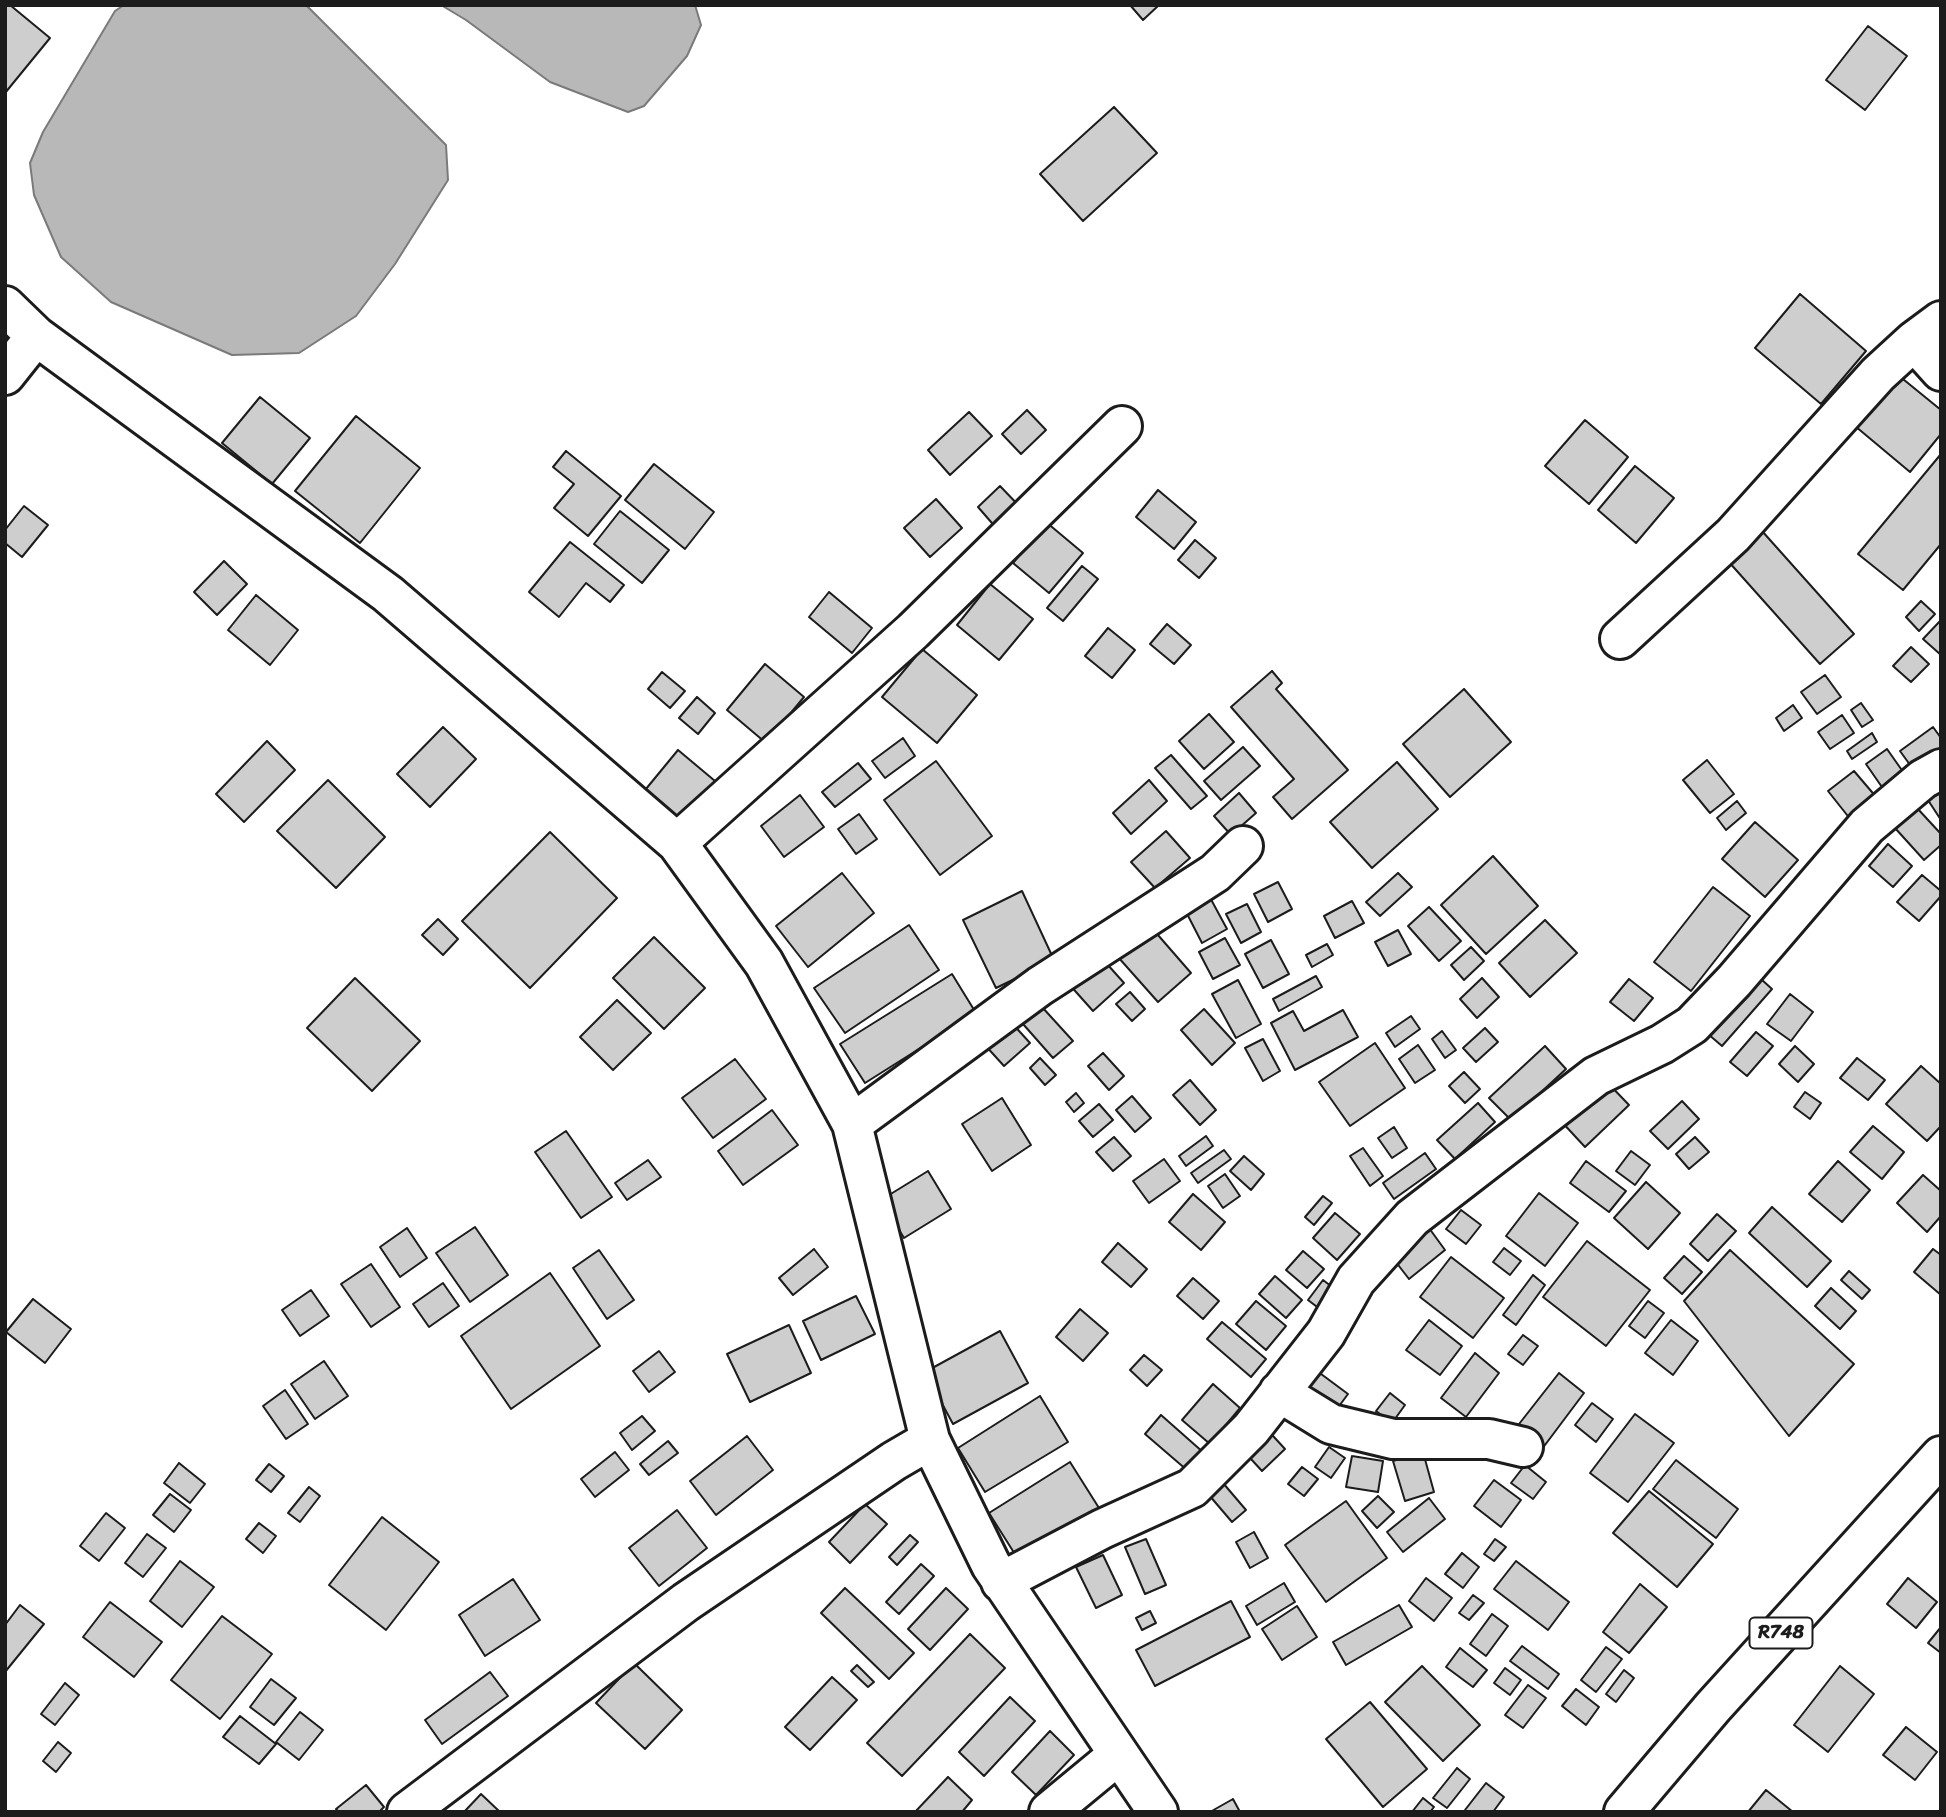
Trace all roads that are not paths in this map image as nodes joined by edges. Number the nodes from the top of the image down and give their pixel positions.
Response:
1 (5, 306) edge
2 (1927, 331) edge
3 (36, 336) junction
4 (1941, 372) edge
5 (5, 375) edge
6 (1122, 426) dead end
7 (1620, 639) dead end
8 (1941, 769) edge
9 (677, 843) junction
10 (1243, 846) dead end
11 (852, 1124) junction
12 (1279, 1392) junction
13 (930, 1440) junction
14 (1522, 1447) dead end
15 (1941, 1456) edge
16 (1001, 1582) junction
17 (1118, 1755) junction
18 (407, 1812) edge
19 (1049, 1812) edge
20 (1158, 1812) edge
21 (1624, 1812) edge

1 - 3 street
2 - 4 street
2 - 7 street
3 - 5 street
3 - 9 street
6 - 9 street
8 - 12 street
9 - 11 street
10 - 11 street
11 - 13 street
12 - 14 street
12 - 16 street
13 - 16 street
13 - 18 street
15 - 21 street, R748
16 - 17 street
17 - 19 street
17 - 20 street

